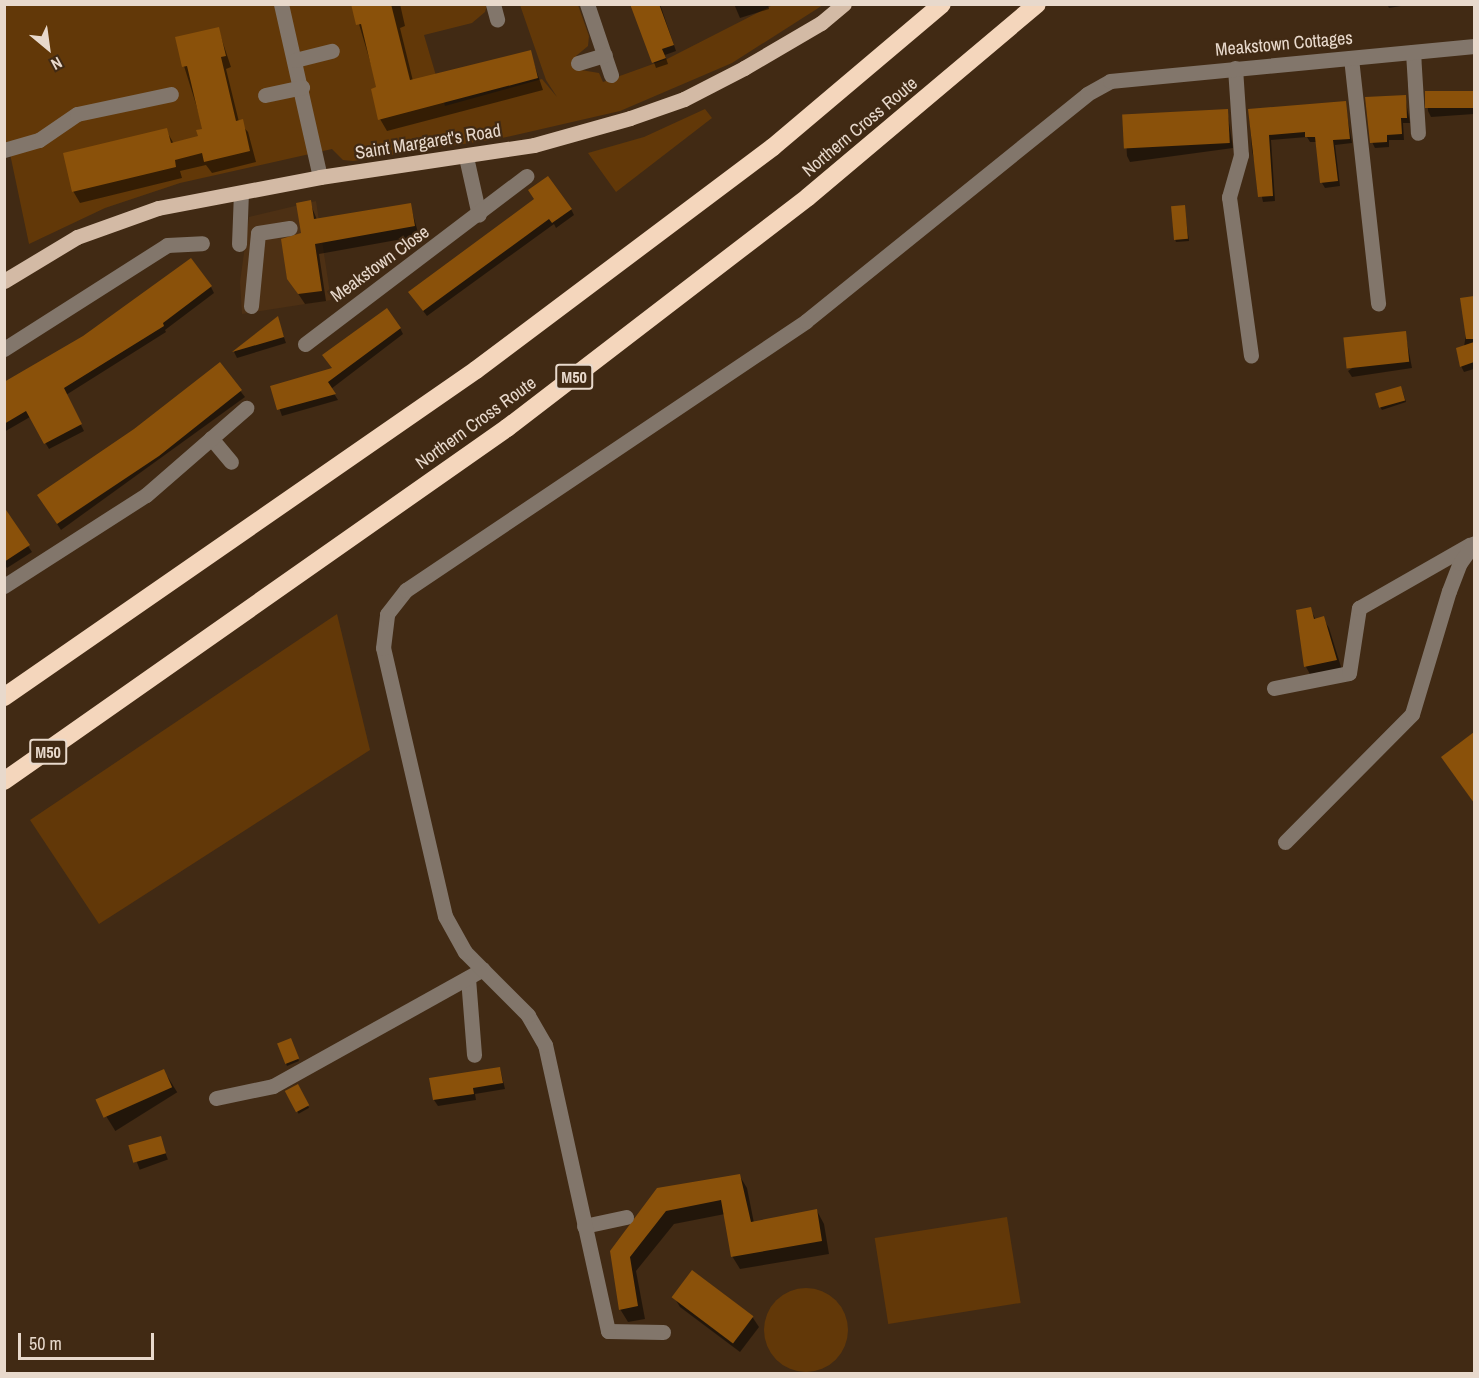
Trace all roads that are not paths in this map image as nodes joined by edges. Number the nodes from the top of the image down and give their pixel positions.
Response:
1 (281, 4) edge
2 (586, 4) edge
3 (844, 4) edge
4 (942, 4) edge
5 (1037, 4) edge
6 (1474, 46) edge
7 (332, 51) dead end
8 (1413, 52) junction
9 (605, 55) junction
10 (1351, 58) junction
11 (295, 60) junction
12 (578, 63) dead end
13 (1235, 68) junction
14 (611, 75) dead end
15 (302, 87) junction
16 (171, 94) dead end
17 (265, 95) dead end
18 (1418, 133) dead end
19 (4, 150) edge
20 (466, 157) junction
21 (526, 176) dead end
22 (320, 177) junction
23 (241, 193) junction
24 (479, 215) junction
25 (242, 222) junction
26 (290, 228) dead end
27 (258, 233) junction
28 (202, 243) dead end
29 (239, 244) dead end
30 (4, 281) edge
31 (1378, 304) dead end
32 (251, 306) dead end
33 (305, 344) dead end
34 (4, 349) edge
35 (1251, 355) dead end
36 (246, 408) dead end
37 (212, 438) junction
38 (231, 462) dead end
39 (1474, 543) edge
40 (4, 586) edge
41 (1274, 688) dead end
42 (4, 697) edge
43 (4, 781) edge
44 (1285, 842) dead end
45 (483, 969) junction
46 (468, 978) junction
47 (474, 1055) dead end
48 (216, 1098) dead end
49 (626, 1217) dead end
50 (584, 1226) junction
51 (663, 1332) dead end

1 - 11 street
2 - 9 street
3 - 20 main road, Saint Margaret's Road
4 - 42 highway
5 - 43 highway, Northern Cross Route / M50
6 - 8 street, Meakstown Cottages
7 - 11 street
8 - 10 street, Meakstown Cottages
8 - 18 street
9 - 12 street
9 - 14 street
10 - 13 street, Meakstown Cottages
10 - 31 street
11 - 15 street
13 - 35 street
13 - 45 street, Meakstown Cottages
15 - 17 street
15 - 22 street
16 - 19 street
20 - 22 main road, Saint Margaret's Road
20 - 24 street
21 - 24 street, Meakstown Close
22 - 23 main road, Saint Margaret's Road
23 - 25 street
23 - 30 main road, Saint Margaret's Road
24 - 33 street, Meakstown Close
25 - 27 street
25 - 29 street
26 - 27 street
27 - 32 street
28 - 34 street
36 - 37 street
37 - 38 street
37 - 40 street
39 - 41 street
39 - 44 street
45 - 46 street
45 - 50 street
46 - 47 street
46 - 48 street
49 - 50 street
50 - 51 street

